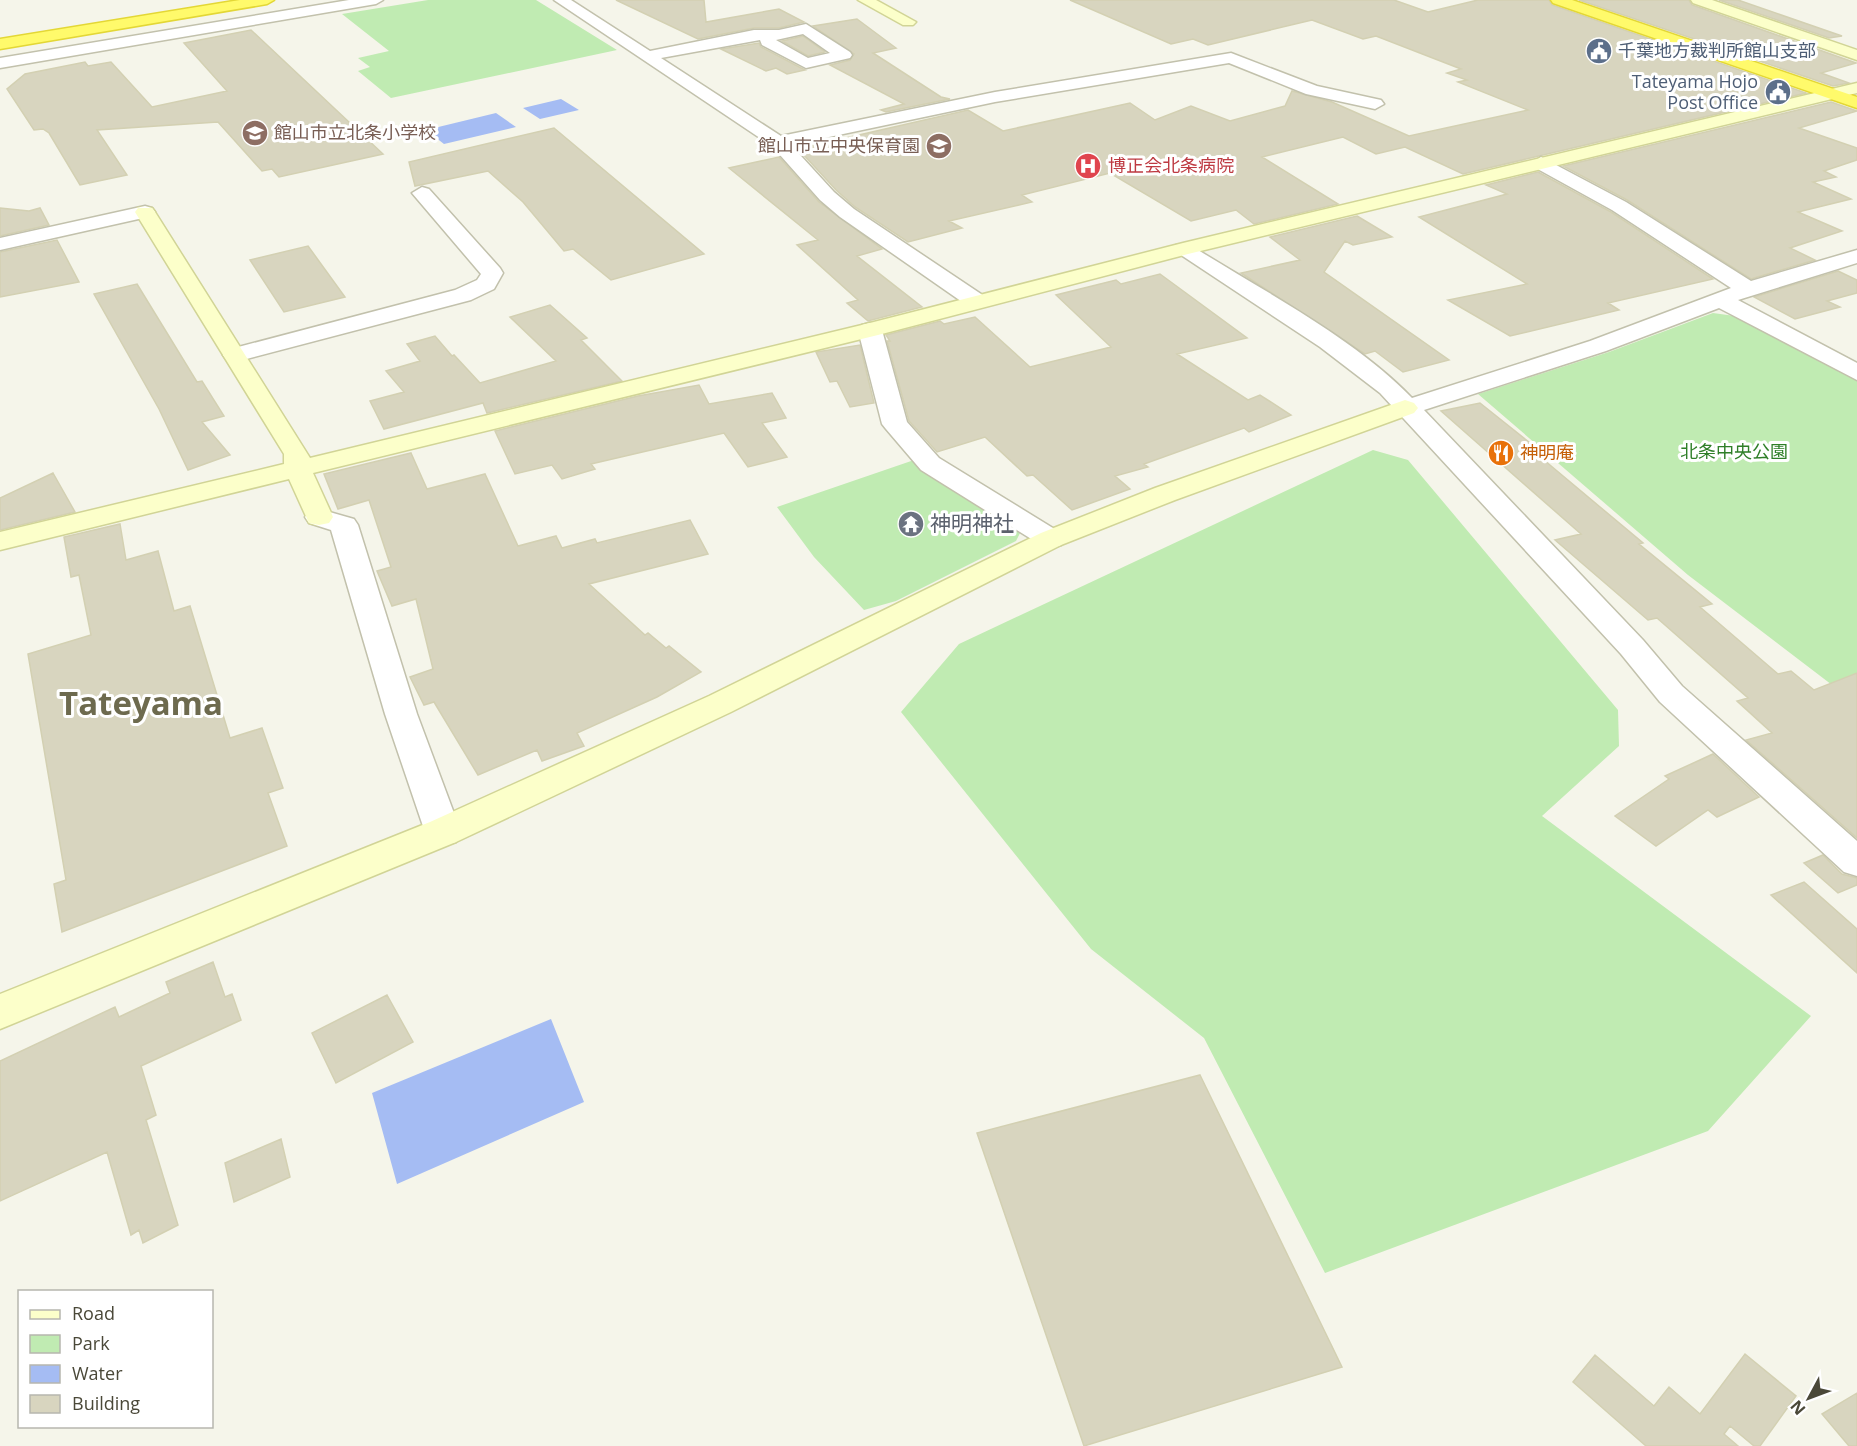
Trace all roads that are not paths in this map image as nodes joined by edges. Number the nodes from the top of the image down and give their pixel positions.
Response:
1 (212, 0) edge
2 (267, 0) edge
3 (376, 0) edge
4 (561, 0) edge
5 (865, 0) edge
6 (1558, 0) edge
7 (1698, 0) edge
8 (908, 22) dead end
9 (0, 35) edge
10 (767, 35) dead end
11 (0, 44) edge
12 (1857, 55) edge
13 (648, 56) junction
14 (0, 63) edge
15 (1857, 88) edge
16 (1830, 94) junction
17 (1857, 103) edge
18 (1375, 104) dead end
19 (778, 142) junction
20 (1540, 163) junction
21 (422, 193) dead end
22 (0, 244) edge
23 (1183, 249) junction
24 (1857, 256) edge
25 (1748, 289) junction
26 (1719, 299) junction
27 (976, 302) junction
28 (870, 330) junction
29 (235, 355) junction
30 (1857, 373) edge
31 (1405, 408) junction
32 (297, 469) junction
33 (1051, 539) junction
34 (0, 541) edge
35 (443, 832) junction
36 (1857, 862) edge
37 (0, 1012) edge

1 - 9 highway
2 - 11 highway
3 - 14 street
4 - 13 street
5 - 8 street
6 - 16 highway
7 - 12 street
10 - 13 street
13 - 19 street
15 - 16 street
16 - 17 highway
16 - 20 street
18 - 19 street
19 - 27 street
20 - 23 street
20 - 25 street
21 - 29 street
22 - 29 street
23 - 27 street
23 - 31 street
24 - 25 street
25 - 26 street
26 - 30 street
26 - 31 street
27 - 28 street
28 - 32 street
28 - 33 street
29 - 32 street
31 - 33 street
31 - 36 street
32 - 34 street
32 - 35 street
33 - 35 street
35 - 37 street

